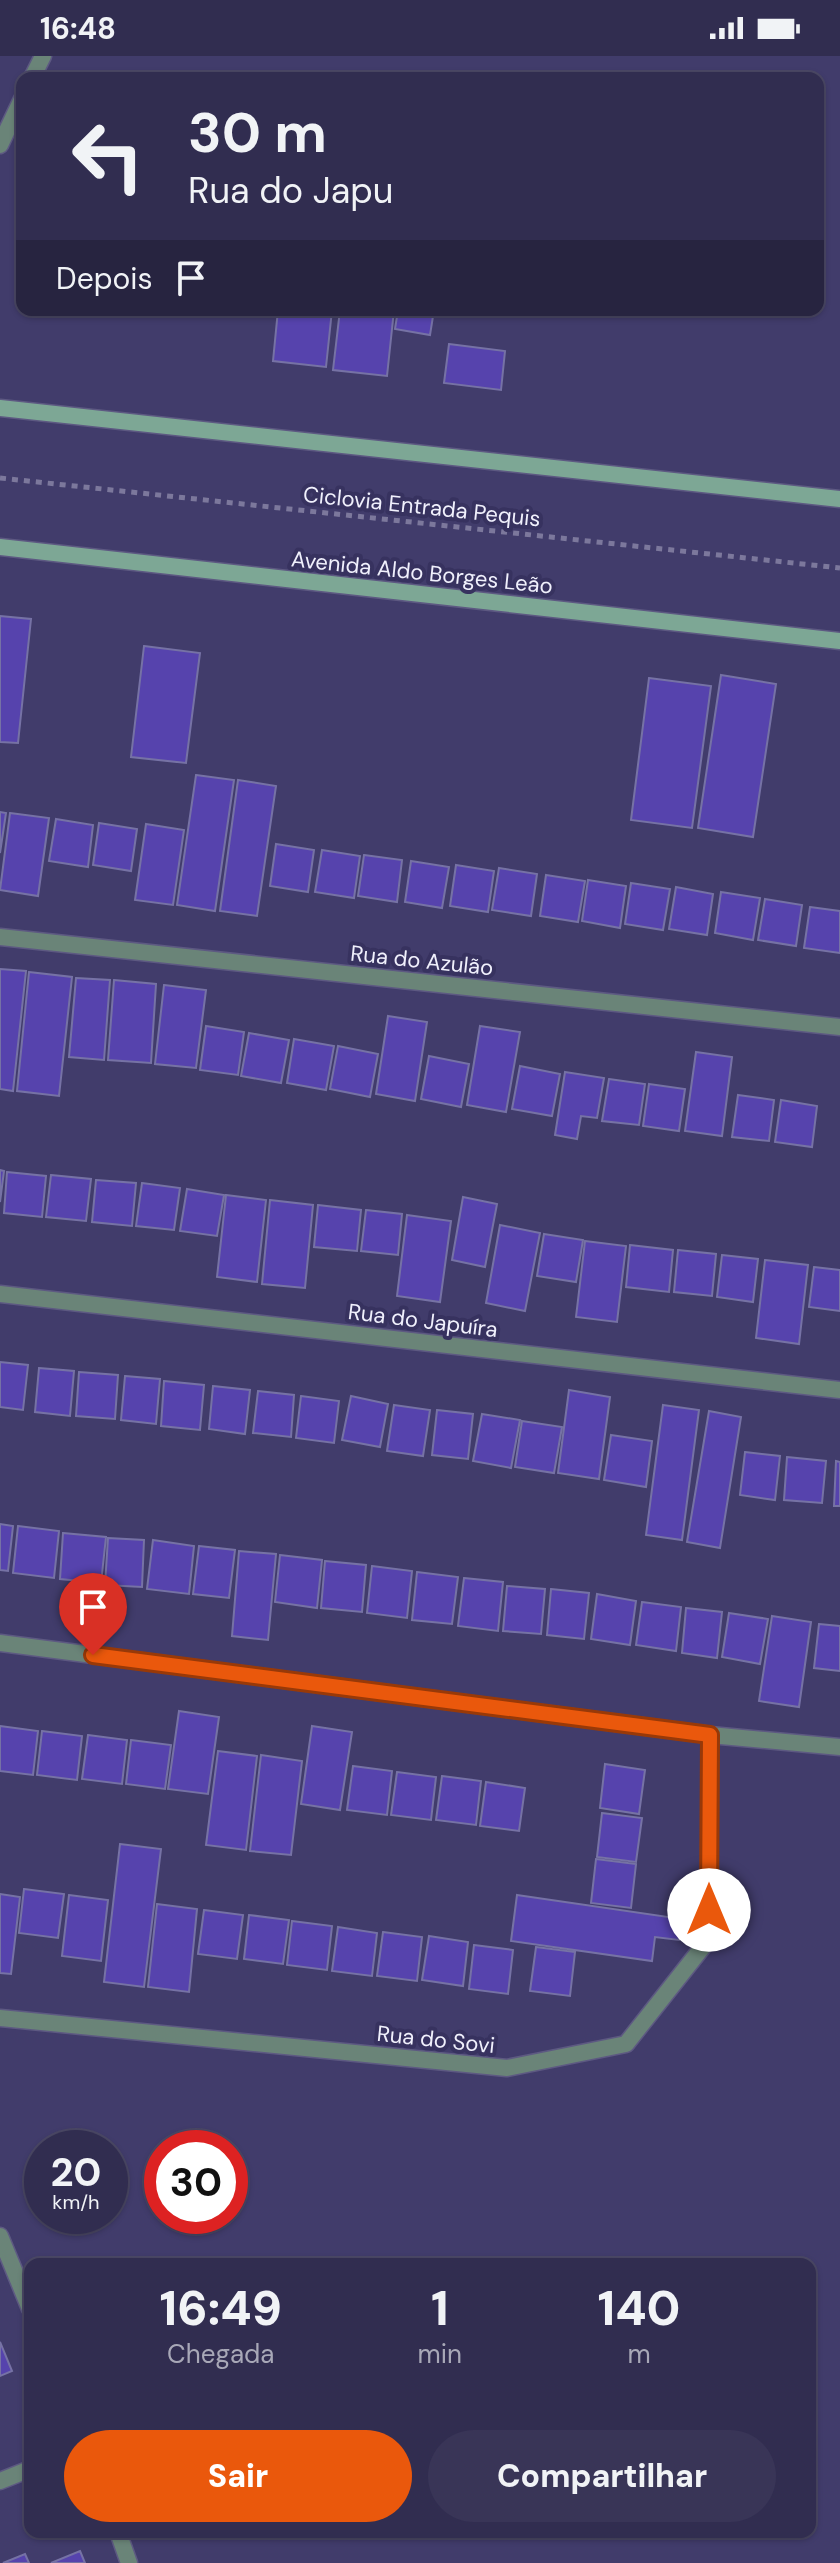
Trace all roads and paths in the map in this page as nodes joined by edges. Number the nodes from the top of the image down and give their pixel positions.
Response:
1 (16, 112) edge
2 (0, 145) edge
3 (0, 408) edge
4 (0, 478) edge
5 (840, 499) edge
6 (0, 547) edge
7 (840, 568) edge
8 (840, 641) edge
9 (0, 937) edge
10 (840, 1027) edge
11 (0, 1294) edge
12 (840, 1390) edge
13 (0, 1643) edge
14 (710, 1735) junction
15 (840, 1747) edge
16 (0, 2018) edge
17 (0, 2236) edge
18 (24, 2294) edge
19 (24, 2471) edge
20 (0, 2481) edge
21 (120, 2538) edge
22 (129, 2563) edge

1 - 2 street
3 - 5 street
4 - 7 path, Ciclovia Entrada Pequis
6 - 8 street, Avenida Aldo Borges Leão
9 - 10 street, Rua do Azulão
11 - 12 street, Rua do Japuíra
13 - 14 street
14 - 15 street
14 - 16 street, Rua do Sovi
17 - 18 street
19 - 20 street
21 - 22 street

